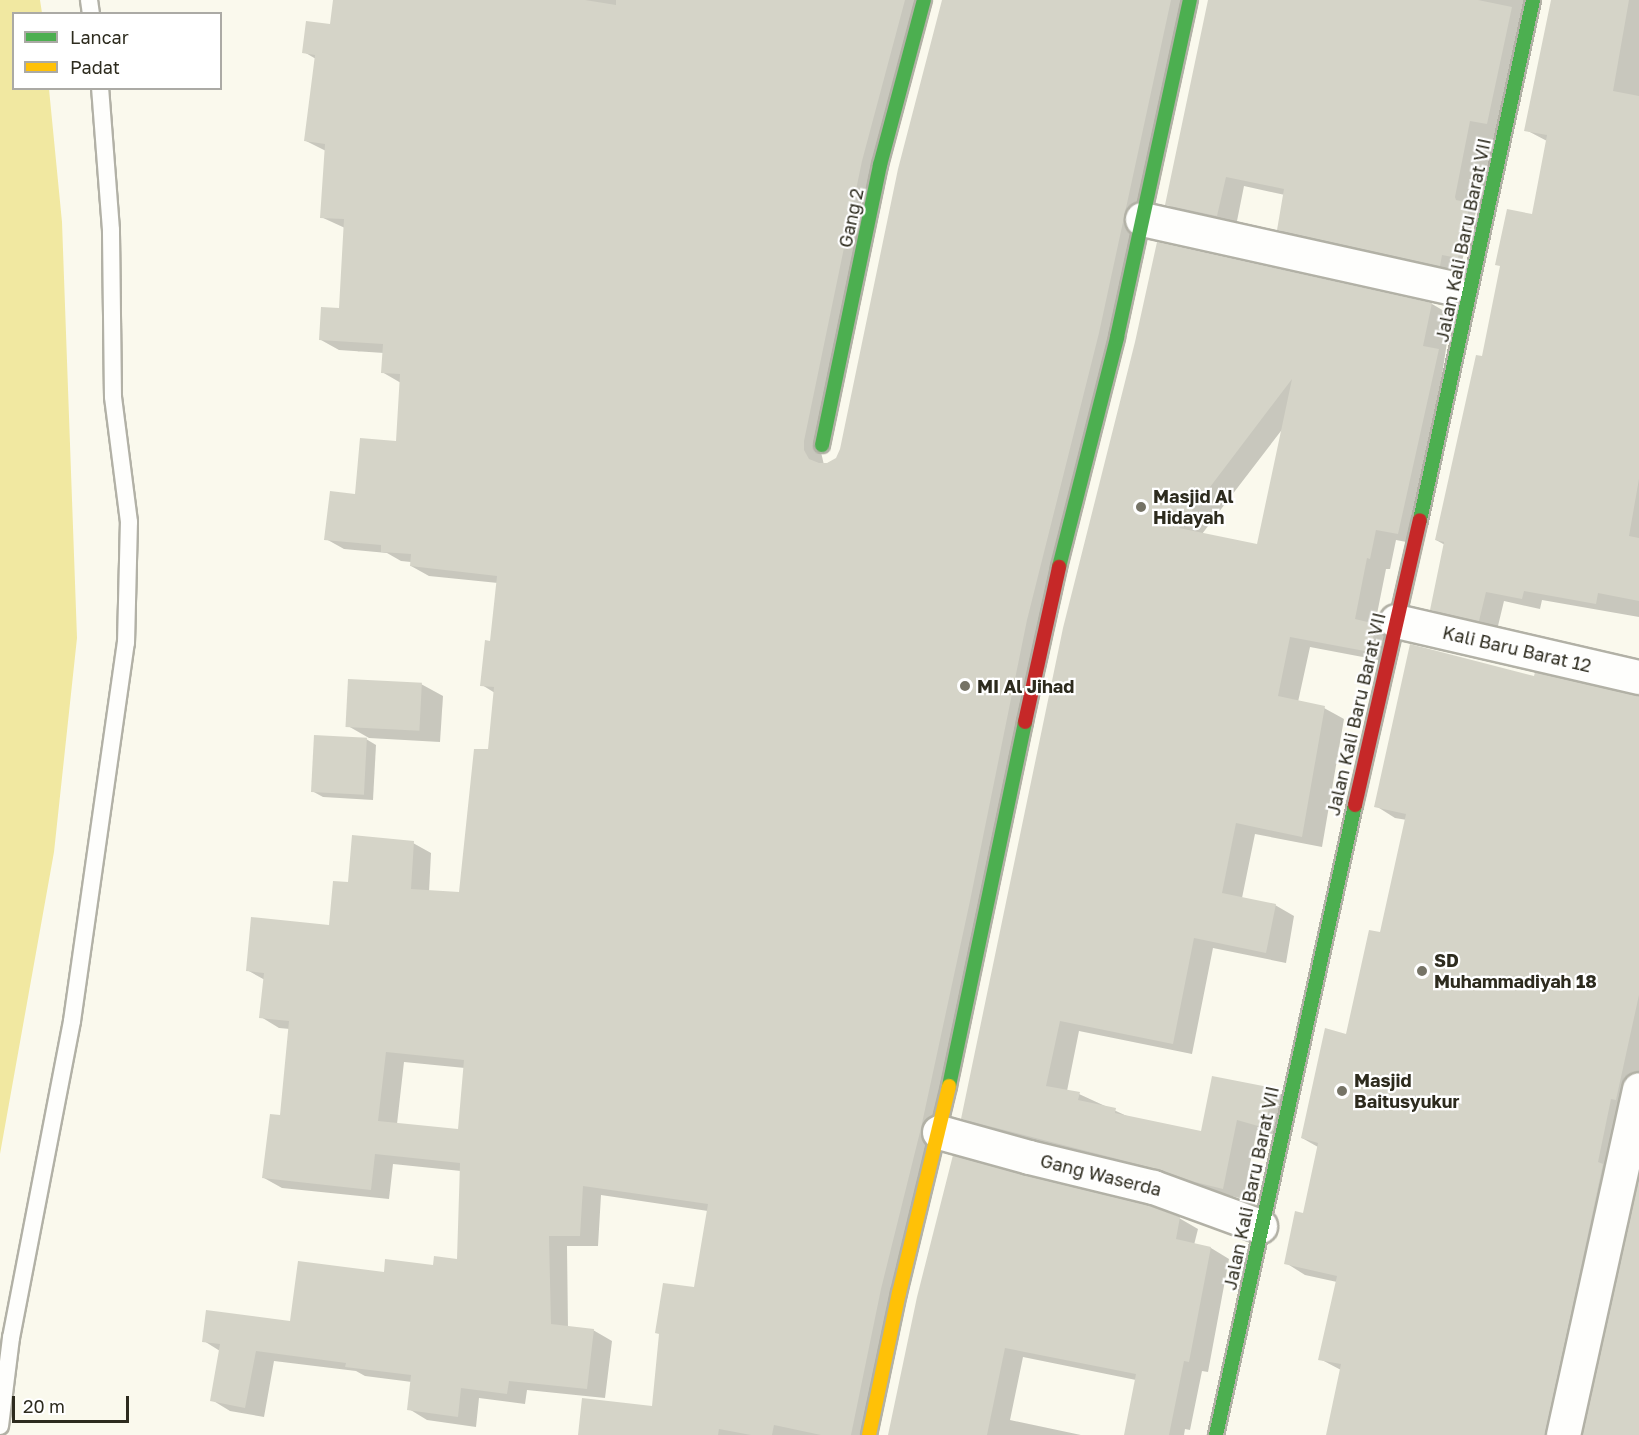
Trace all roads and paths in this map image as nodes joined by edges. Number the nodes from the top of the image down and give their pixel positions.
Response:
1 (924, 0) edge
2 (1190, 0) edge
3 (1533, 0) edge
4 (100, 90) edge
5 (1142, 219) junction
6 (1449, 287) dead end
7 (822, 446) dead end
8 (1396, 621) junction
9 (1639, 677) edge
10 (1639, 1089) edge
11 (939, 1132) junction
12 (1260, 1226) junction
13 (0, 1426) edge
14 (869, 1435) edge
15 (1216, 1435) edge
16 (1563, 1435) edge

1 - 7 street, Gang 2
2 - 5 street
3 - 8 street, Jalan Kali Baru Barat VII
4 - 13 lane
5 - 6 street
5 - 11 street
8 - 9 street, Kali Baru Barat 12
8 - 12 street, Jalan Kali Baru Barat VII
10 - 16 street
11 - 12 street, Gang Waserda
11 - 14 street
12 - 15 street, Jalan Kali Baru Barat VII

